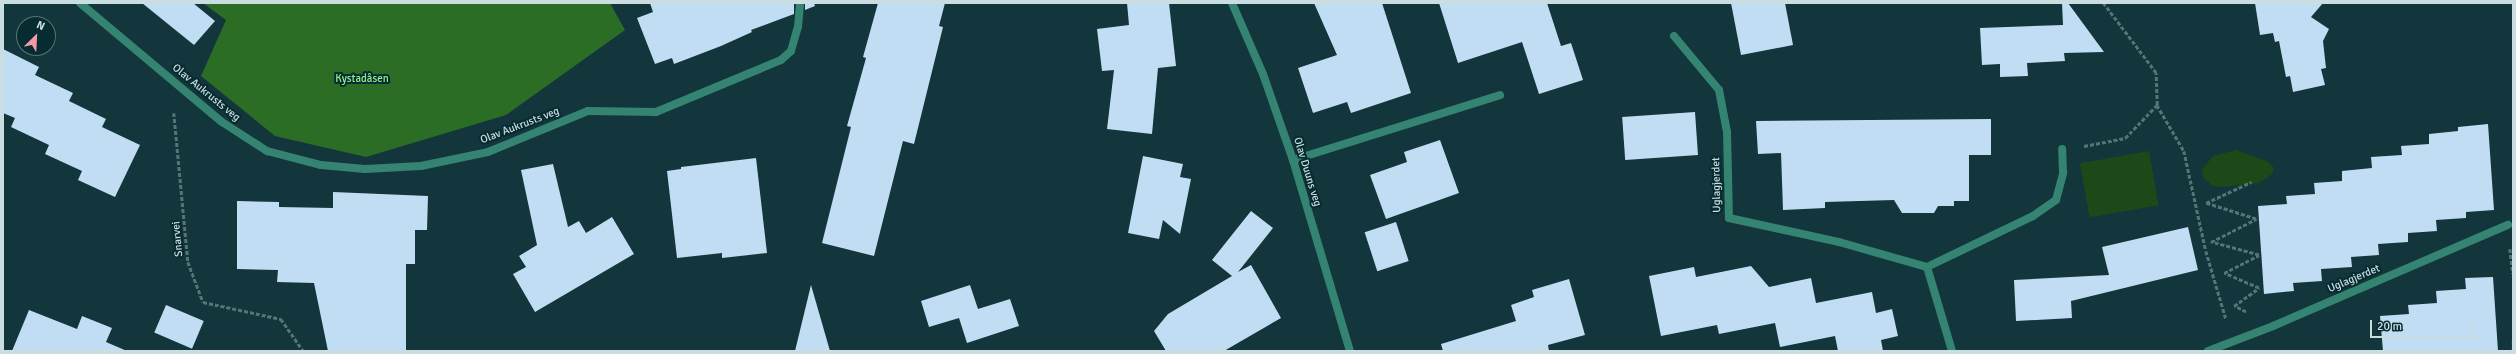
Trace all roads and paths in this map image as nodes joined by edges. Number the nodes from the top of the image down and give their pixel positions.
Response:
1 (80, 3) edge
2 (800, 3) edge
3 (1232, 3) edge
4 (2103, 3) edge
5 (1674, 36) dead end
6 (171, 78) junction
7 (1500, 95) dead end
8 (2157, 104) junction
9 (2062, 149) joint
10 (1293, 160) junction
11 (2251, 182) dead end
12 (2508, 225) dead end
13 (1927, 267) junction
14 (2273, 326) junction
15 (2513, 340) edge
16 (2233, 343) junction
17 (303, 351) edge
18 (1350, 351) edge
19 (1952, 351) edge
20 (2208, 351) edge
21 (2513, 351) edge

1 - 6 street, Olav Aukrusts veg
2 - 6 street, Olav Aukrusts veg
3 - 10 street, Olav Duuns veg
4 - 8 path
5 - 13 street, Uglagjerdet
6 - 17 path, Snarvei
7 - 10 street
8 - 9 path
8 - 16 path
9 - 13 street
10 - 18 street, Olav Duuns veg
11 - 14 path
12 - 14 street, Uglagjerdet
13 - 19 street
14 - 16 street, Uglagjerdet
15 - 21 path
16 - 20 street, Uglagjerdet

